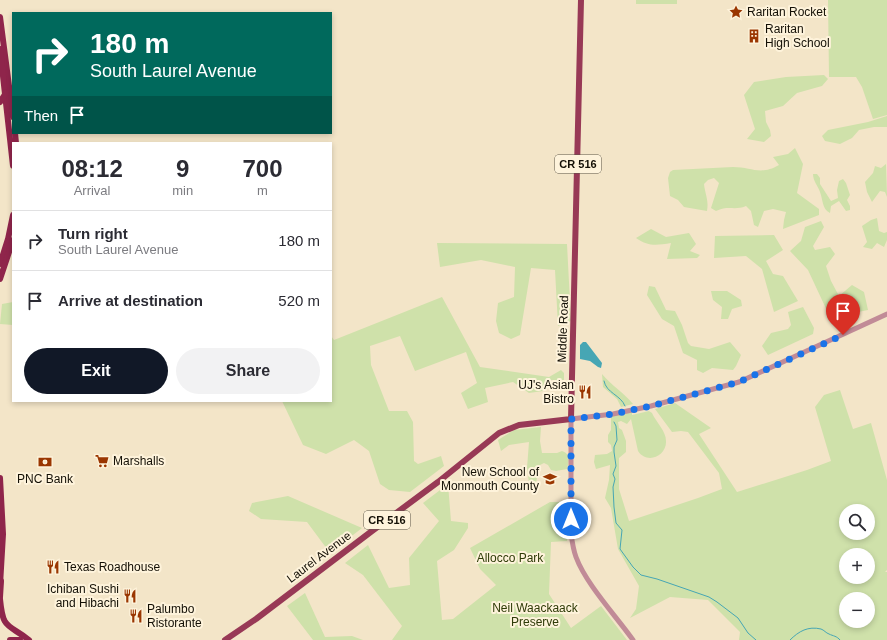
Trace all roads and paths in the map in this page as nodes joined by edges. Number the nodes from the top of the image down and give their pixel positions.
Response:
1 (581, 0) edge
2 (0, 17) edge
3 (0, 49) edge
4 (6, 93) junction
5 (0, 102) edge
6 (0, 108) edge
7 (10, 115) edge
8 (12, 149) edge
9 (12, 220) edge
10 (12, 243) edge
11 (0, 264) edge
12 (0, 279) edge
13 (887, 314) edge
14 (571, 419) junction
15 (0, 478) edge
16 (0, 582) edge
17 (0, 598) edge
18 (10, 640) edge
19 (20, 640) edge
20 (29, 640) edge
21 (224, 640) edge
22 (634, 640) edge

1 - 14 main road, Middle Road / CR 516
2 - 7 highway
3 - 4 highway
4 - 5 highway
4 - 7 highway
6 - 7 highway
7 - 8 highway
9 - 11 highway
10 - 12 highway
13 - 14 street
14 - 21 main road, Laurel Avenue / CR 516
14 - 22 street, Middle Road
15 - 16 highway
16 - 17 highway
17 - 20 highway
18 - 19 highway

